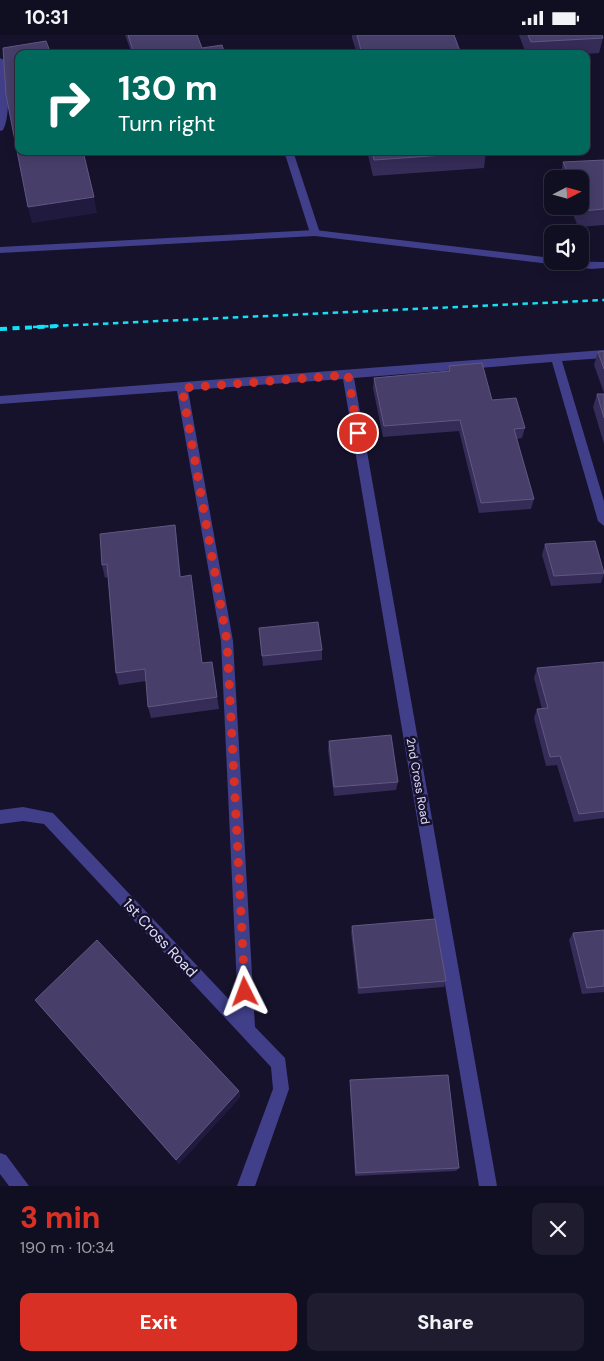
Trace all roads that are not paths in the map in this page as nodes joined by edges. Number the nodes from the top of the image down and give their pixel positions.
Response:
1 (0, 60) edge
2 (0, 128) edge
3 (289, 155) edge
4 (315, 233) junction
5 (0, 250) edge
6 (544, 260) edge
7 (604, 265) edge
8 (589, 266) edge
9 (604, 354) edge
10 (556, 357) junction
11 (348, 375) junction
12 (182, 388) junction
13 (0, 400) edge
14 (604, 521) edge
15 (0, 817) edge
16 (246, 1031) junction
17 (0, 1161) edge
18 (20, 1186) edge
19 (246, 1186) edge
20 (488, 1186) edge

1 - 2 street
3 - 4 street
4 - 5 street
4 - 6 street
7 - 8 street
9 - 10 street
10 - 11 street
10 - 14 street
11 - 12 street
11 - 20 street, 2nd Cross Road
12 - 13 street
12 - 16 street
15 - 16 street, 1st Cross Road
16 - 19 street, 1st Cross Road
17 - 18 street

